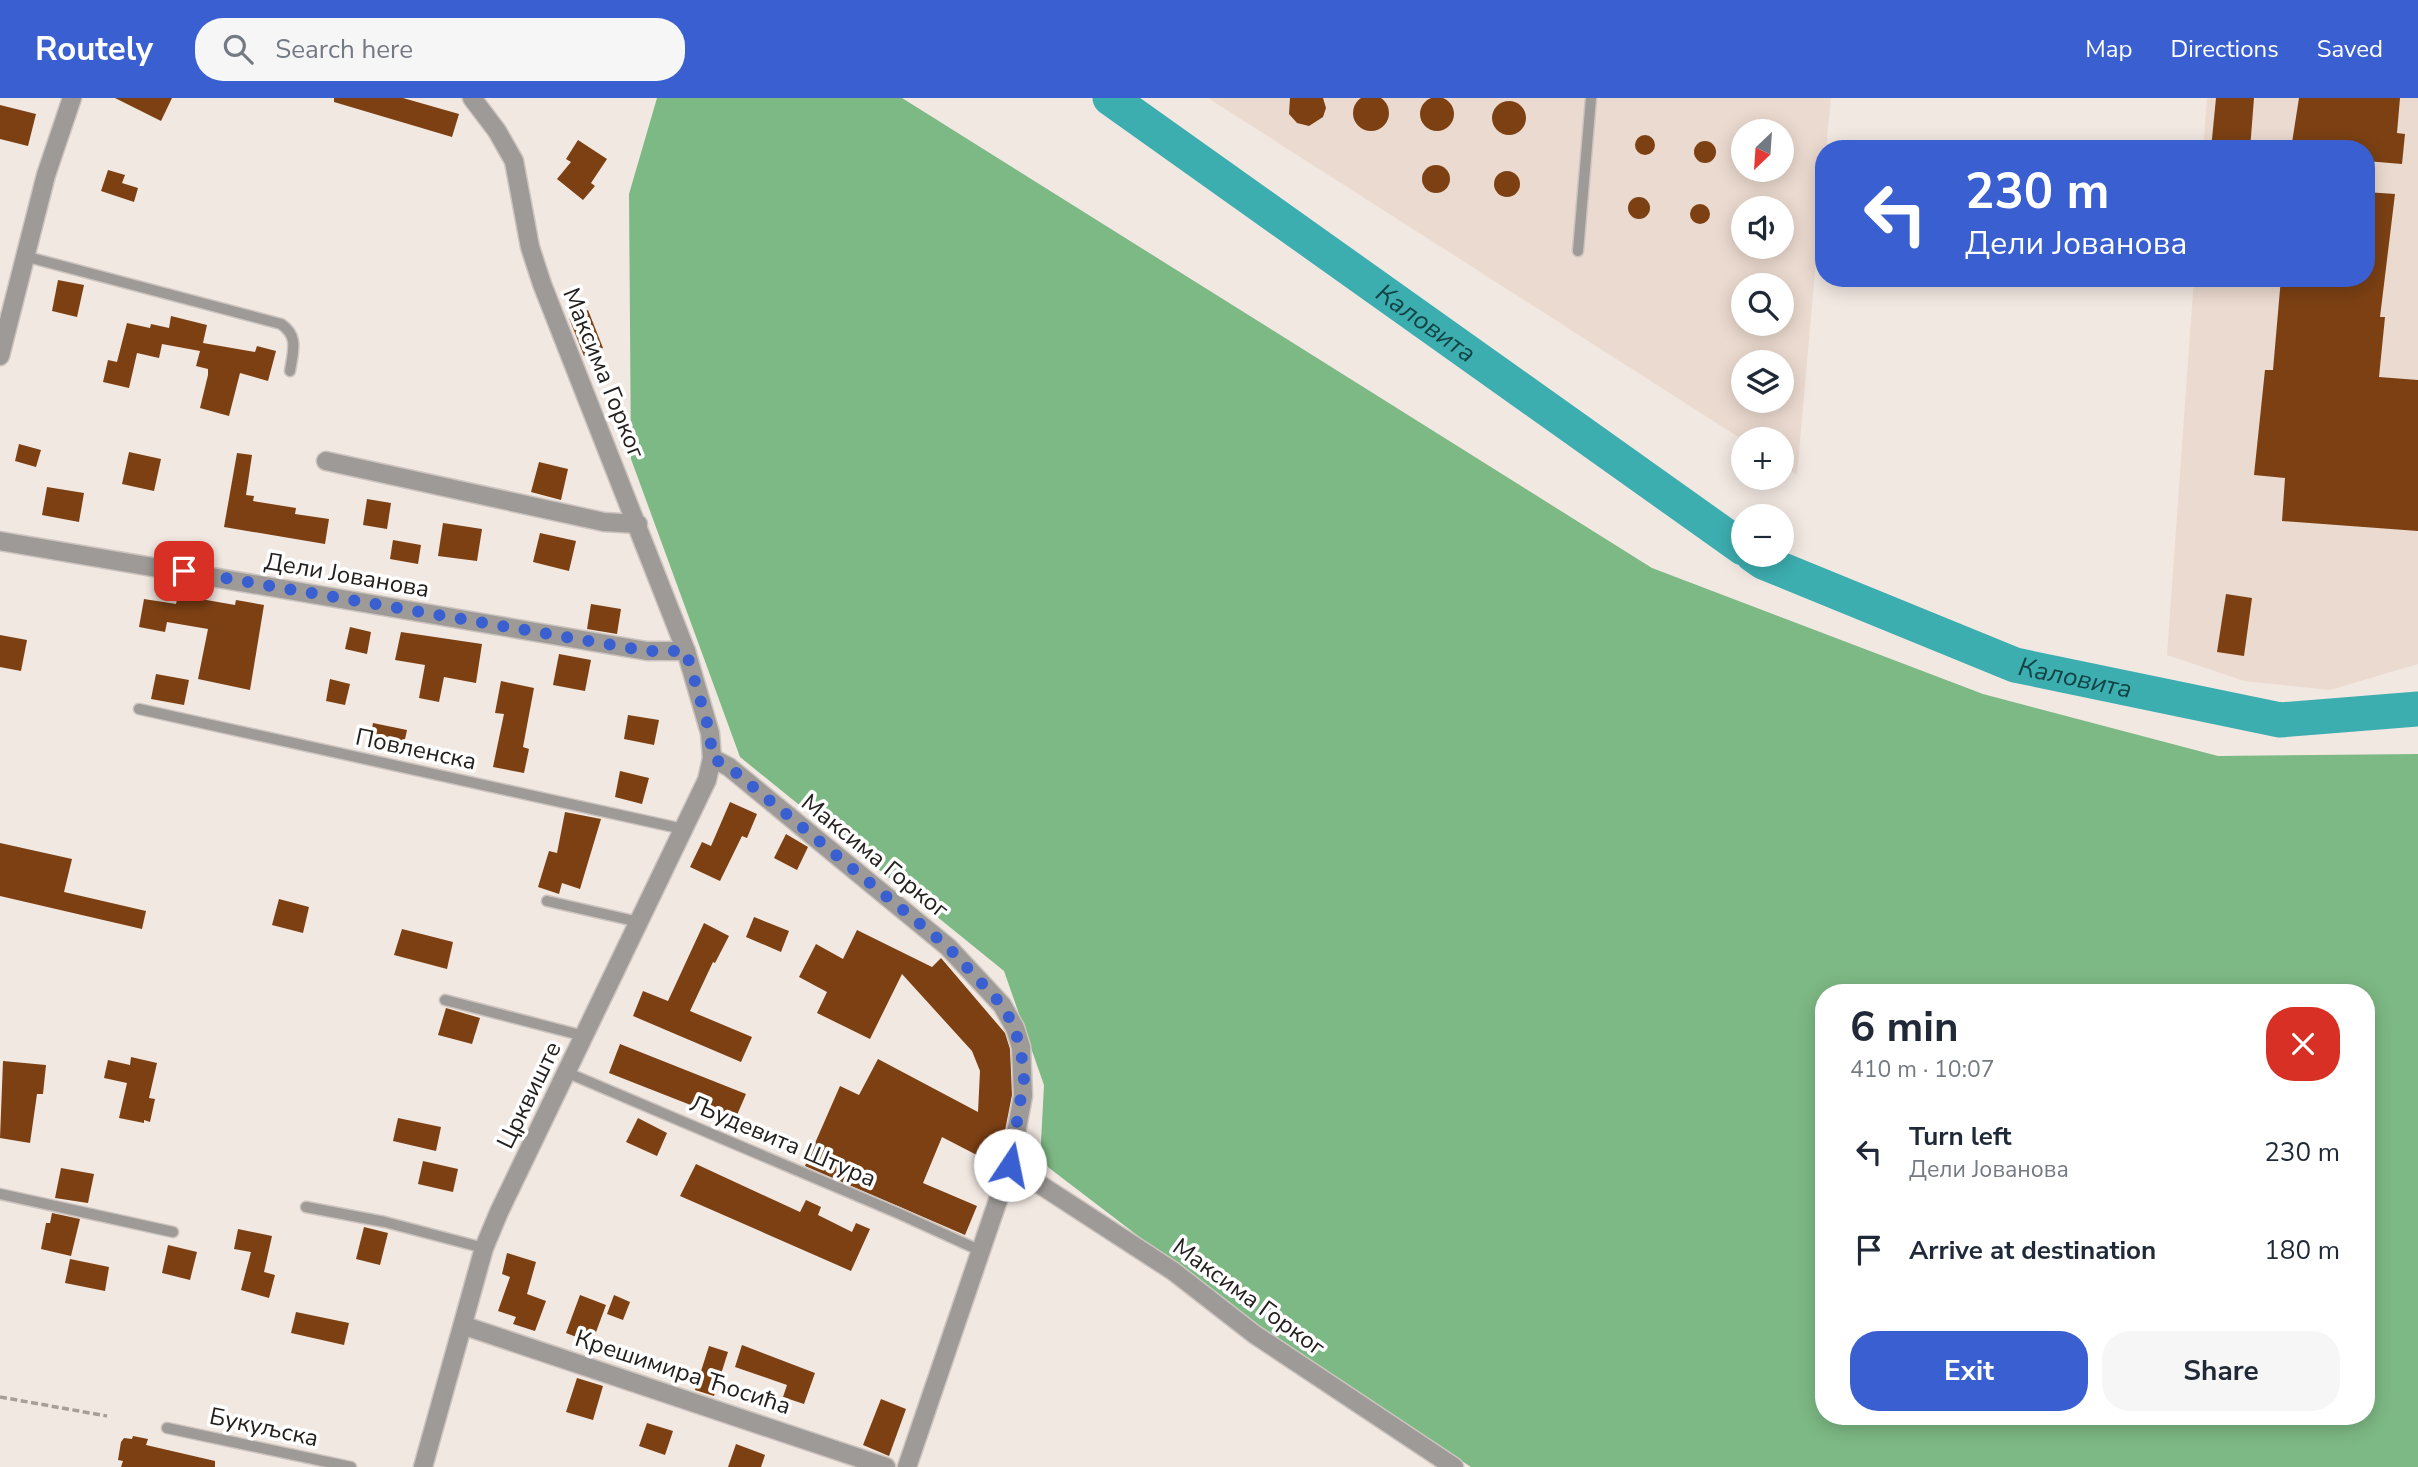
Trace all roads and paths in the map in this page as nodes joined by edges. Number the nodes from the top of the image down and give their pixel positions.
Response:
1 (72, 98) edge
2 (472, 98) edge
3 (1591, 98) edge
4 (1578, 251) dead end
5 (23, 256) junction
6 (0, 356) edge
7 (290, 371) dead end
8 (326, 461) dead end
9 (638, 524) junction
10 (0, 541) edge
11 (686, 651) junction
12 (139, 709) dead end
13 (712, 758) junction
14 (683, 829) junction
15 (547, 901) dead end
16 (639, 922) junction
17 (445, 1000) dead end
18 (584, 1036) junction
19 (568, 1073) junction
20 (1010, 1165) junction
21 (0, 1194) edge
22 (306, 1207) dead end
23 (173, 1232) dead end
24 (484, 1248) junction
25 (981, 1251) junction
26 (465, 1326) junction
27 (0, 1397) edge
28 (107, 1416) dead end
29 (167, 1428) dead end
30 (351, 1467) edge
31 (423, 1467) edge
32 (886, 1467) edge
33 (907, 1467) edge
34 (1454, 1467) edge

1 - 5 street
2 - 9 street, Максима Горког
3 - 4 lane
5 - 6 street
5 - 7 lane
8 - 9 street
9 - 11 street, Максима Горког
10 - 11 street, Дели Јованова
11 - 13 street, Максима Горког
12 - 14 lane, Повленска
13 - 14 street, Црквиште
13 - 20 street, Максима Горког
14 - 16 street, Црквиште
15 - 16 lane
16 - 18 street, Црквиште
17 - 18 lane
18 - 19 street, Црквиште
19 - 24 street, Црквиште
19 - 25 lane, Људевита Штура
20 - 25 street
20 - 34 street, Максима Горког
21 - 23 lane
22 - 24 lane
24 - 26 street, Црквиште
25 - 33 street
26 - 31 street, Црквиште
26 - 32 street, Крешимира Ћосића
27 - 28 path
29 - 30 lane, Букуљска

